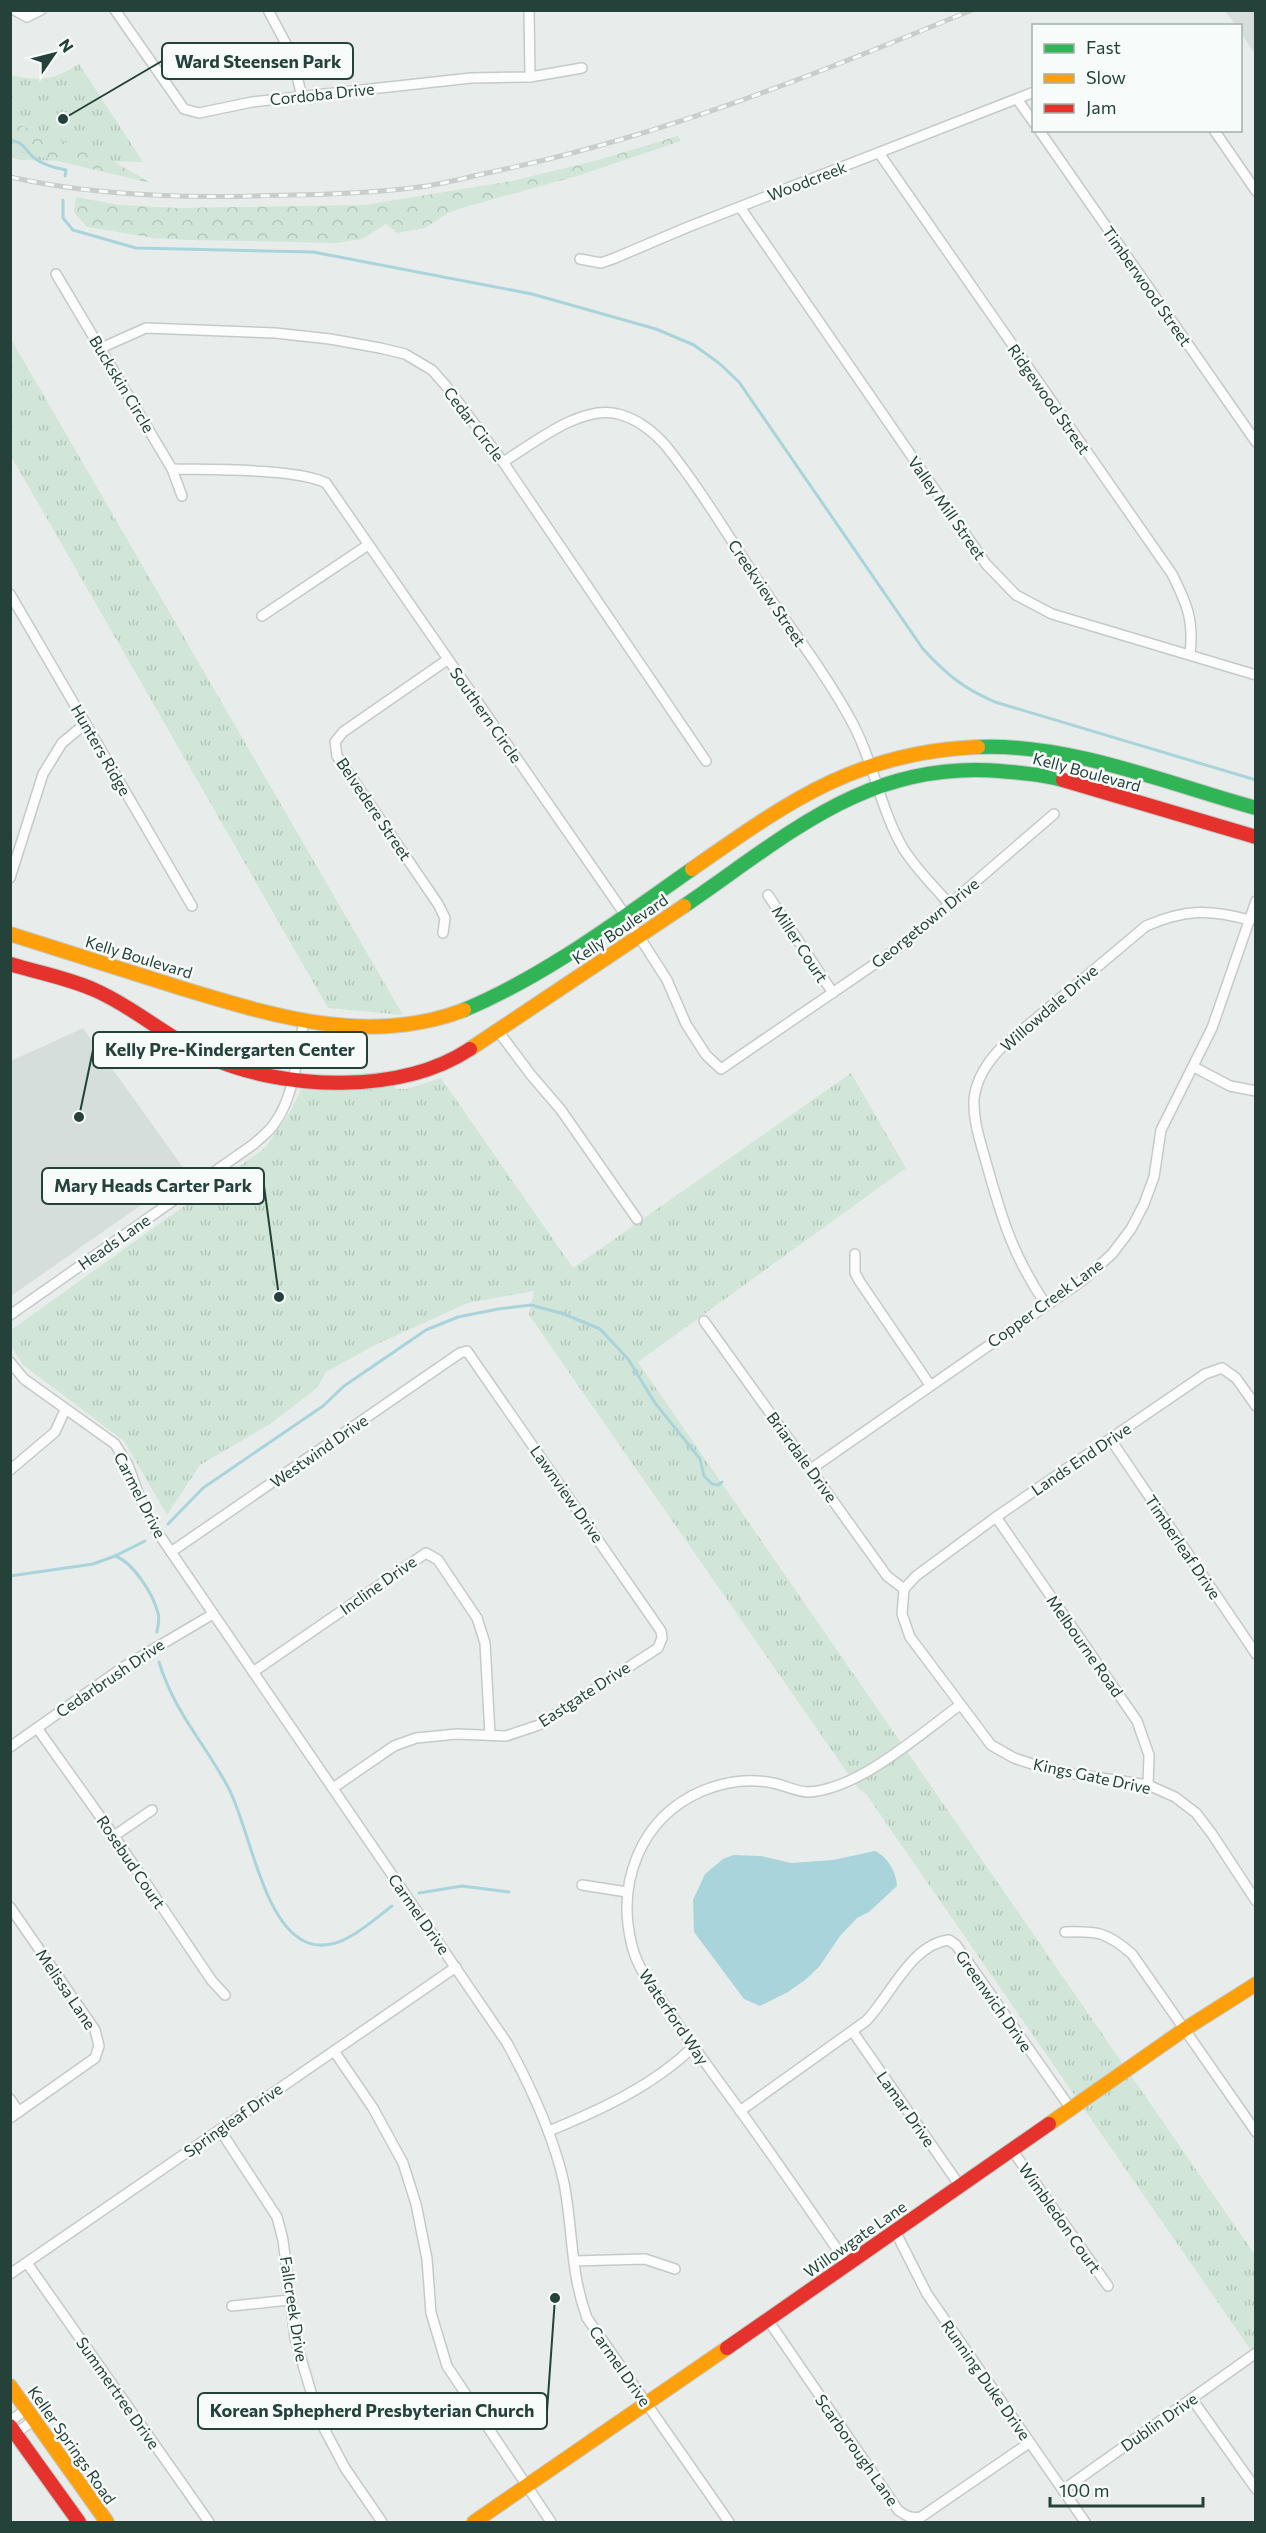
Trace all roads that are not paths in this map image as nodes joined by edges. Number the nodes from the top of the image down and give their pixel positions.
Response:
1 (14, 10) edge
2 (41, 10) edge
3 (115, 10) edge
4 (268, 10) edge
5 (530, 10) edge
6 (582, 68) dead end
7 (530, 77) junction
8 (1032, 93) edge
9 (302, 97) junction
10 (1017, 99) junction
11 (1032, 120) edge
12 (1040, 132) edge
13 (1215, 132) edge
14 (879, 153) junction
15 (1256, 191) edge
16 (740, 207) junction
17 (580, 260) dead end
18 (56, 274) dead end
19 (101, 348) junction
20 (1256, 442) edge
21 (503, 462) junction
22 (172, 470) junction
23 (182, 496) dead end
24 (368, 545) junction
25 (10, 594) edge
26 (262, 616) dead end
27 (1190, 654) junction
28 (447, 660) junction
29 (1256, 675) edge
30 (85, 724) junction
31 (706, 761) dead end
32 (872, 765) junction
33 (879, 787) junction
34 (1256, 808) edge
35 (1054, 814) dead end
36 (1256, 837) edge
37 (10, 878) edge
38 (768, 895) dead end
39 (1256, 901) edge
40 (950, 904) junction
41 (192, 906) dead end
42 (626, 916) junction
43 (1250, 920) junction
44 (443, 933) dead end
45 (10, 934) edge
46 (639, 936) junction
47 (10, 964) edge
48 (833, 993) junction
49 (304, 1021) junction
50 (498, 1031) junction
51 (729, 1064) joint
52 (1194, 1067) junction
53 (292, 1081) junction
54 (1256, 1091) edge
55 (637, 1218) dead end
56 (855, 1254) dead end
57 (1046, 1305) junction
58 (10, 1315) edge
59 (704, 1321) dead end
60 (467, 1351) joint
61 (10, 1362) edge
62 (930, 1385) junction
63 (1256, 1406) edge
64 (64, 1410) junction
65 (1111, 1440) junction
66 (811, 1469) junction
67 (10, 1470) edge
68 (996, 1517) junction
69 (171, 1552) junction
70 (904, 1589) junction
71 (213, 1614) junction
72 (662, 1638) joint
73 (1256, 1654) edge
74 (253, 1672) junction
75 (960, 1705) junction
76 (37, 1728) junction
77 (490, 1735) junction
78 (10, 1747) edge
79 (1148, 1785) junction
80 (333, 1788) junction
81 (152, 1810) dead end
82 (114, 1836) junction
83 (582, 1885) dead end
84 (627, 1892) junction
85 (1256, 1901) edge
86 (10, 1907) edge
87 (1065, 1932) dead end
88 (456, 1967) junction
89 (1256, 1984) edge
90 (225, 1995) dead end
91 (1185, 2029) junction
92 (852, 2032) junction
93 (693, 2047) junction
94 (334, 2050) junction
95 (10, 2099) edge
96 (1071, 2109) junction
97 (740, 2111) junction
98 (19, 2112) junction
99 (10, 2118) edge
100 (220, 2130) junction
101 (549, 2131) junction
102 (1256, 2132) edge
103 (1012, 2150) junction
104 (960, 2186) junction
105 (896, 2231) junction
106 (574, 2260) junction
107 (27, 2263) junction
108 (848, 2265) junction
109 (675, 2269) dead end
110 (10, 2274) edge
111 (1108, 2286) dead end
112 (289, 2300) junction
113 (232, 2306) dead end
114 (768, 2320) junction
115 (1256, 2353) edge
116 (10, 2386) edge
117 (1192, 2399) junction
118 (646, 2404) junction
119 (31, 2414) junction
120 (12, 2429) edge
121 (1029, 2443) junction
122 (526, 2486) junction
123 (1256, 2489) edge
124 (1063, 2490) junction
125 (79, 2523) edge
126 (106, 2523) edge
127 (208, 2523) edge
128 (382, 2523) edge
129 (474, 2523) edge
130 (551, 2523) edge
131 (729, 2523) edge
132 (1085, 2523) edge

1 - 2 street
3 - 9 street, Cordoba Drive
4 - 9 street
5 - 7 street
6 - 7 street, Cordoba Drive
7 - 9 street, Cordoba Drive
8 - 10 street, Woodcreek
10 - 11 street
10 - 14 street, Woodcreek
12 - 20 street, Timberwood Street
13 - 15 street
14 - 16 street, Woodcreek
14 - 27 street, Ridgewood Street
16 - 17 street, Woodcreek
16 - 27 street, Valley Mill Street
18 - 19 street, Buckskin Circle
19 - 21 street, Cedar Circle
19 - 22 street, Buckskin Circle
21 - 31 street, Cedar Circle
21 - 32 street, Creekview Street
22 - 23 street, Buckskin Circle
22 - 24 street, Southern Circle
24 - 26 street
24 - 28 street, Southern Circle
25 - 30 street, Hunters Ridge
27 - 29 street, Valley Mill Street
28 - 42 street, Southern Circle
28 - 44 street, Belvedere Street
30 - 37 street
30 - 41 street, Hunters Ridge
32 - 33 street, Creekview Street
32 - 34 main road, Kelly Boulevard
32 - 42 main road, Kelly Boulevard
33 - 36 main road, Kelly Boulevard
33 - 40 street, Creekview Street
33 - 46 main road, Kelly Boulevard
35 - 40 street, Georgetown Drive
38 - 48 street, Miller Court
39 - 43 street, Copper Creek Lane
40 - 48 street, Georgetown Drive
42 - 46 street, Southern Circle
42 - 49 main road, Kelly Boulevard
43 - 52 street, Copper Creek Lane
43 - 57 street, Willowdale Drive
45 - 49 main road, Kelly Boulevard
46 - 50 main road, Kelly Boulevard
46 - 51 street, Southern Circle
47 - 53 main road, Kelly Boulevard
48 - 51 street, Georgetown Drive
49 - 53 street, Heads Lane
50 - 53 main road, Kelly Boulevard
50 - 55 street
52 - 54 street
52 - 57 street, Copper Creek Lane
53 - 58 street, Heads Lane
56 - 62 street
57 - 62 street, Copper Creek Lane
59 - 66 street, Briardale Drive
60 - 69 street, Westwind Drive
60 - 72 street, Lawnview Drive
61 - 64 street, Carmel Drive
62 - 66 street, Copper Creek Lane
63 - 65 street, Lands End Drive
64 - 67 street
64 - 69 street, Carmel Drive
65 - 68 street, Lands End Drive
65 - 73 street, Timberleaf Drive
66 - 70 street, Briardale Drive
68 - 70 street, Lands End Drive
68 - 79 street, Melbourne Road
69 - 71 street, Carmel Drive
70 - 75 street, Kings Gate Drive
71 - 74 street, Carmel Drive
71 - 76 street, Cedarbrush Drive
72 - 77 street, Eastgate Drive
74 - 77 street, Incline Drive
74 - 80 street, Carmel Drive
75 - 79 street, Kings Gate Drive
75 - 84 street, Waterford Way
76 - 78 street, Cedarbrush Drive
76 - 82 street, Rosebud Court
77 - 80 street, Eastgate Drive
79 - 85 street, Kings Gate Drive
80 - 88 street, Carmel Drive
81 - 82 street
82 - 90 street, Rosebud Court
83 - 84 street
84 - 93 street, Waterford Way
86 - 98 street, Melissa Lane
87 - 91 street
88 - 94 street, Springleaf Drive
88 - 101 street, Carmel Drive
89 - 91 main road, Willowgate Lane
91 - 96 main road, Willowgate Lane
91 - 102 street
92 - 96 street, Greenwich Drive
92 - 97 street, Greenwich Drive
92 - 104 street, Lamar Drive
93 - 97 street, Waterford Way
93 - 101 street
94 - 100 street, Springleaf Drive
94 - 122 street
95 - 98 street
96 - 103 main road, Willowgate Lane
97 - 108 street, Waterford Way
98 - 99 street, Melissa Lane
100 - 107 street, Springleaf Drive
100 - 112 street, Fallcreek Drive
101 - 106 street, Carmel Drive
103 - 104 main road, Willowgate Lane
103 - 111 street, Wimbledon Court
104 - 105 main road, Willowgate Lane
105 - 108 main road, Willowgate Lane
105 - 121 street, Running Duke Drive
106 - 109 street
106 - 118 street, Carmel Drive
107 - 110 street, Springleaf Drive
107 - 127 street, Summertree Drive
108 - 114 main road, Willowgate Lane
112 - 113 street
112 - 128 street, Fallcreek Drive
114 - 118 main road, Willowgate Lane
114 - 121 street, Scarborough Lane
115 - 117 street, Dublin Drive
116 - 119 main road, Keller Springs Road
117 - 123 street
117 - 124 street, Dublin Drive
118 - 122 main road, Willowgate Lane
118 - 131 street, Carmel Drive
119 - 120 street
119 - 126 main road, Keller Springs Road
120 - 125 main road
121 - 124 street, Running Duke Drive
122 - 129 main road, Willowgate Lane
122 - 130 street
124 - 132 street, Running Duke Drive

